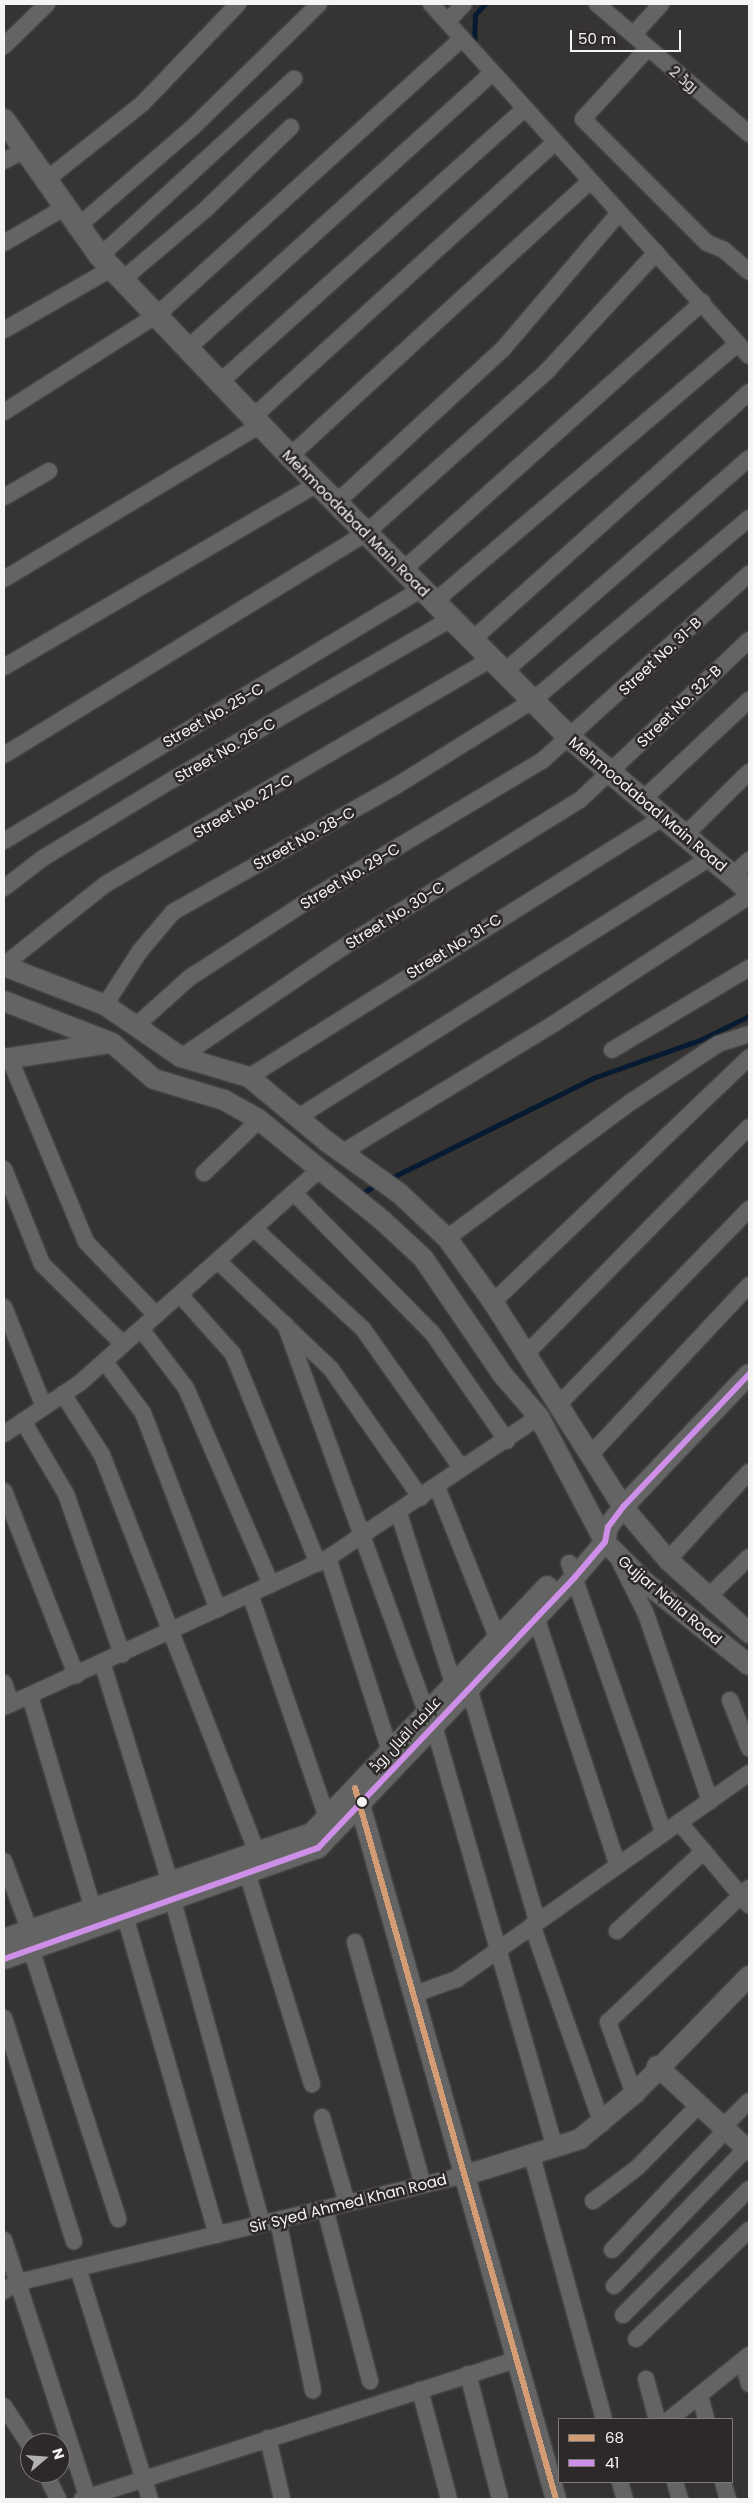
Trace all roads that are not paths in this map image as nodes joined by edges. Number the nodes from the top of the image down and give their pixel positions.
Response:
1 (47, 4) edge
2 (238, 4) edge
3 (319, 4) edge
4 (431, 4) edge
5 (464, 4) edge
6 (597, 4) edge
7 (661, 4) edge
8 (448, 21) junction
9 (634, 34) junction
10 (462, 38) junction
11 (4, 46) edge
12 (648, 48) junction
13 (491, 74) junction
14 (294, 79) dead end
15 (524, 109) junction
16 (4, 120) edge
17 (291, 127) dead end
18 (748, 130) edge
19 (554, 143) junction
20 (25, 150) junction
21 (4, 161) edge
22 (46, 180) junction
23 (590, 181) junction
24 (64, 208) junction
25 (619, 213) junction
26 (76, 228) junction
27 (4, 242) edge
28 (656, 253) junction
29 (111, 268) junction
30 (749, 272) edge
31 (703, 302) junction
32 (157, 315) junction
33 (4, 330) edge
34 (738, 342) junction
35 (188, 348) junction
36 (749, 356) edge
37 (220, 382) junction
38 (749, 392) edge
39 (4, 412) edge
40 (257, 421) junction
41 (290, 456) junction
42 (749, 458) edge
43 (49, 470) dead end
44 (317, 484) junction
45 (4, 497) edge
46 (336, 502) junction
47 (749, 518) edge
48 (366, 533) junction
49 (402, 570) junction
50 (749, 574) edge
51 (4, 578) edge
52 (428, 596) junction
53 (451, 619) junction
54 (472, 640) junction
55 (749, 640) edge
56 (498, 666) junction
57 (4, 667) edge
58 (749, 700) edge
59 (532, 701) junction
60 (570, 738) junction
61 (4, 755) edge
62 (749, 772) edge
63 (609, 773) junction
64 (641, 801) junction
65 (661, 819) junction
66 (684, 836) junction
67 (4, 841) edge
68 (711, 857) junction
69 (749, 860) edge
70 (741, 883) edge
71 (4, 888) edge
72 (749, 896) edge
73 (4, 966) edge
74 (749, 968) edge
75 (4, 1001) edge
76 (105, 1005) junction
77 (138, 1024) junction
78 (749, 1034) edge
79 (112, 1043) junction
80 (612, 1050) dead end
81 (181, 1057) junction
82 (749, 1057) edge
83 (6, 1058) edge
84 (249, 1077) junction
85 (300, 1116) junction
86 (259, 1120) junction
87 (749, 1127) edge
88 (343, 1152) junction
89 (4, 1169) edge
90 (317, 1172) junction
91 (204, 1173) dead end
92 (296, 1195) junction
93 (749, 1209) edge
94 (256, 1230) junction
95 (447, 1238) junction
96 (219, 1262) junction
97 (749, 1285) edge
98 (181, 1296) junction
99 (494, 1302) junction
100 (4, 1306) edge
101 (156, 1314) junction
102 (285, 1324) junction
103 (140, 1329) junction
104 (121, 1342) junction
105 (526, 1354) junction
106 (104, 1362) junction
107 (749, 1374) edge
108 (63, 1394) junction
109 (558, 1405) junction
110 (44, 1407) junction
111 (539, 1417) junction
112 (24, 1421) junction
113 (4, 1433) edge
114 (507, 1441) junction
115 (590, 1455) junction
116 (462, 1469) junction
117 (749, 1472) edge
118 (437, 1487) junction
119 (4, 1491) edge
120 (421, 1498) junction
121 (399, 1514) junction
122 (611, 1523) junction
123 (364, 1538) junction
124 (749, 1557) edge
125 (618, 1558) junction
126 (323, 1560) junction
127 (668, 1560) junction
128 (572, 1570) junction
129 (271, 1584) junction
130 (250, 1594) junction
131 (708, 1597) junction
132 (218, 1609) junction
133 (536, 1617) junction
134 (173, 1630) junction
135 (749, 1633) edge
136 (498, 1637) junction
137 (122, 1654) junction
138 (102, 1662) junction
139 (749, 1665) edge
140 (76, 1675) junction
141 (4, 1683) edge
142 (461, 1686) junction
143 (30, 1696) junction
144 (730, 1700) dead end
145 (7, 1706) edge
146 (430, 1719) junction
147 (749, 1748) edge
148 (392, 1760) junction
149 (749, 1773) edge
150 (358, 1796) junction
151 (710, 1801) junction
152 (679, 1822) junction
153 (330, 1826) junction
154 (663, 1832) junction
155 (704, 1851) junction
156 (4, 1861) edge
157 (617, 1863) junction
158 (257, 1867) junction
159 (171, 1891) junction
160 (747, 1896) edge
161 (92, 1906) junction
162 (125, 1916) junction
163 (534, 1923) junction
164 (98, 1925) junction
165 (30, 1929) junction
166 (617, 1931) dead end
167 (4, 1939) edge
168 (356, 1942) dead end
169 (31, 1949) junction
170 (499, 1949) junction
171 (4, 1959) edge
172 (749, 1976) edge
173 (415, 1994) junction
174 (4, 2018) edge
175 (657, 2066) junction
176 (312, 2084) dead end
177 (634, 2094) junction
178 (749, 2100) edge
179 (700, 2104) junction
180 (322, 2117) dead end
181 (602, 2124) junction
182 (726, 2127) junction
183 (555, 2149) junction
184 (748, 2150) edge
185 (532, 2156) junction
186 (466, 2175) junction
187 (423, 2185) junction
188 (749, 2189) edge
189 (593, 2201) dead end
190 (347, 2203) junction
191 (325, 2209) junction
192 (118, 2219) dead end
193 (270, 2222) junction
194 (749, 2230) edge
195 (217, 2235) junction
196 (4, 2240) edge
197 (74, 2241) dead end
198 (612, 2250) dead end
199 (78, 2268) junction
200 (614, 2286) dead end
201 (10, 2287) edge
202 (623, 2315) dead end
203 (636, 2339) dead end
204 (746, 2358) edge
205 (517, 2359) junction
206 (468, 2374) junction
207 (646, 2379) dead end
208 (370, 2381) dead end
209 (749, 2384) edge
210 (313, 2390) dead end
211 (420, 2390) junction
212 (700, 2396) junction
213 (4, 2406) edge
214 (604, 2418) edge
215 (658, 2418) edge
216 (671, 2418) edge
217 (706, 2418) edge
218 (22, 2433) edge
219 (268, 2438) junction
220 (143, 2478) junction
221 (50, 2483) edge
222 (620, 2483) edge
223 (675, 2483) edge
224 (723, 2483) edge
225 (85, 2498) edge
226 (58, 2499) edge
227 (150, 2499) edge
228 (282, 2499) edge
229 (449, 2499) edge
230 (500, 2499) edge
231 (556, 2499) edge
232 (625, 2499) edge
233 (680, 2499) edge
234 (728, 2499) edge

1 - 11 street
2 - 22 street
3 - 26 street
4 - 8 street
5 - 8 street
6 - 9 street, روڈ 2
7 - 9 street
8 - 10 street
9 - 12 street, روڈ 2
10 - 13 street
10 - 32 street
12 - 18 street, روڈ 2
12 - 30 street
13 - 15 street
13 - 35 street
14 - 29 street
15 - 19 street
15 - 37 street
16 - 20 main road, Mehmoodabad Main Road
17 - 29 street
19 - 23 street
19 - 40 street
20 - 21 street
20 - 22 main road, Mehmoodabad Main Road
22 - 24 main road, Mehmoodabad Main Road
23 - 25 street
23 - 41 street
24 - 26 main road, Mehmoodabad Main Road
24 - 27 street
25 - 28 street
25 - 46 street
26 - 29 main road, Mehmoodabad Main Road
28 - 31 street
28 - 48 street
29 - 32 main road, Mehmoodabad Main Road
29 - 33 street
31 - 34 street
31 - 49 street
32 - 35 main road, Mehmoodabad Main Road
32 - 39 street
34 - 36 street
34 - 52 street, Street No. 25-C
35 - 37 main road, Mehmoodabad Main Road
37 - 40 main road, Mehmoodabad Main Road
38 - 54 street
40 - 41 main road, Mehmoodabad Main Road
40 - 51 street
41 - 44 main road, Mehmoodabad Main Road
42 - 56 street, Street No. 27-C
43 - 45 street
44 - 46 main road, Mehmoodabad Main Road
44 - 57 street
46 - 48 main road, Mehmoodabad Main Road
47 - 59 street, Street No. 28-C
48 - 49 main road, Mehmoodabad Main Road
48 - 61 street
49 - 52 main road, Mehmoodabad Main Road
50 - 60 street, Street No. 31-B
52 - 53 main road, Mehmoodabad Main Road
52 - 67 street, Street No. 25-C
53 - 54 main road, Mehmoodabad Main Road
53 - 71 street, Street No. 26-C
54 - 56 main road, Mehmoodabad Main Road
55 - 63 street, Street No. 32-B
56 - 59 main road, Mehmoodabad Main Road
56 - 73 street, Street No. 27-C
58 - 64 street
59 - 60 main road, Mehmoodabad Main Road
59 - 76 street, Street No. 28-C
60 - 63 main road, Mehmoodabad Main Road
60 - 77 street, Street No. 29-C
62 - 66 street
63 - 64 main road, Mehmoodabad Main Road
63 - 81 street, Street No. 30-C
64 - 65 main road, Mehmoodabad Main Road
65 - 66 main road, Mehmoodabad Main Road
65 - 84 street, Street No. 31-C
66 - 68 main road, Mehmoodabad Main Road
68 - 70 main road, Mehmoodabad Main Road
68 - 85 street
69 - 70 street
72 - 88 street
73 - 76 street
74 - 80 street
75 - 79 street
76 - 77 street
77 - 81 street
78 - 95 street
79 - 83 street
79 - 86 street
81 - 84 street
82 - 99 street
83 - 101 street
84 - 85 street
85 - 88 street
86 - 90 street
86 - 91 street
87 - 105 street
88 - 95 street
89 - 104 street
90 - 92 street
90 - 111 street
92 - 94 street
92 - 114 street
93 - 109 street
94 - 96 street
94 - 116 street
95 - 99 street
96 - 98 street
96 - 102 street
97 - 115 street
98 - 101 street
98 - 126 street
99 - 105 street
100 - 110 street
101 - 103 street
102 - 120 street
102 - 123 street
103 - 104 street
103 - 129 street
104 - 106 street
105 - 109 street
106 - 108 street
106 - 132 street
107 - 122 street, علامہ اقبال روڈ
108 - 110 street
108 - 134 street
109 - 115 street
110 - 112 street
111 - 114 street
111 - 122 street
112 - 113 street
112 - 137 street
114 - 116 street
115 - 122 street
116 - 118 street
117 - 127 street
118 - 120 street
118 - 136 street
119 - 140 street
120 - 121 street
121 - 123 street
121 - 142 street
122 - 125 street, Gujjar Nalla Road
122 - 127 street
122 - 128 street, علامہ اقبال روڈ
123 - 126 street
123 - 146 street
124 - 131 street
125 - 139 street, Gujjar Nalla Road
125 - 151 street
126 - 129 street
126 - 148 street
127 - 131 street
128 - 133 street, علامہ اقبال روڈ
128 - 136 street, علامہ اقبال روڈ
128 - 154 street
129 - 130 street
130 - 132 street
130 - 153 street
131 - 135 street
132 - 134 street
133 - 142 street, علامہ اقبال روڈ
133 - 157 street
134 - 137 street
134 - 158 street
136 - 142 street, علامہ اقبال روڈ
137 - 138 street
138 - 140 street
138 - 159 street
140 - 143 street
141 - 145 street
142 - 146 street, علامہ اقبال روڈ
142 - 163 street
143 - 145 street
143 - 161 street
144 - 147 street
146 - 148 street, علامہ اقبال روڈ
146 - 170 street
148 - 150 street, علامہ اقبال روڈ
149 - 151 street
150 - 153 street, علامہ اقبال روڈ
150 - 173 street
151 - 152 street
152 - 154 street
152 - 155 street
153 - 158 street, علامہ اقبال روڈ
154 - 157 street
155 - 160 street
155 - 166 street
156 - 165 street
157 - 163 street
158 - 159 street, علامہ اقبال روڈ
158 - 176 street
159 - 161 street, علامہ اقبال روڈ
159 - 162 street, علامہ اقبال روڈ
159 - 193 street
160 - 177 street
161 - 164 street
161 - 165 street, علامہ اقبال روڈ
162 - 164 street, علامہ اقبال روڈ
162 - 195 street
163 - 170 street
163 - 181 street
164 - 169 street, علامہ اقبال روڈ
165 - 167 street, علامہ اقبال روڈ
168 - 187 street
169 - 171 street, علامہ اقبال روڈ
169 - 192 street
170 - 173 street
170 - 183 street
172 - 175 street, Sir Syed Ahmed Khan Road
173 - 186 street
174 - 197 street
175 - 177 street, Sir Syed Ahmed Khan Road
175 - 179 street
177 - 181 street, Sir Syed Ahmed Khan Road
178 - 182 street
179 - 182 street
179 - 189 street
180 - 190 street
181 - 183 street, Sir Syed Ahmed Khan Road
182 - 184 street
182 - 198 street
183 - 185 street, Sir Syed Ahmed Khan Road
184 - 200 street
185 - 186 street, Sir Syed Ahmed Khan Road
185 - 214 street
186 - 187 street, Sir Syed Ahmed Khan Road
186 - 205 street
187 - 190 street, Sir Syed Ahmed Khan Road
188 - 202 street
190 - 191 street, Sir Syed Ahmed Khan Road
191 - 193 street, Sir Syed Ahmed Khan Road
191 - 208 street
193 - 195 street, Sir Syed Ahmed Khan Road
193 - 210 street
194 - 203 street
195 - 199 street, Sir Syed Ahmed Khan Road
196 - 201 street
199 - 201 street, Sir Syed Ahmed Khan Road
199 - 220 street
201 - 225 street
204 - 209 street
204 - 212 street
205 - 206 street
205 - 231 street
206 - 211 street
206 - 230 street
207 - 215 street
211 - 219 street
211 - 229 street
212 - 216 street
212 - 217 street
213 - 218 street
219 - 220 street
219 - 228 street
220 - 225 street
220 - 227 street
221 - 226 street
222 - 232 street
223 - 233 street
224 - 234 street

